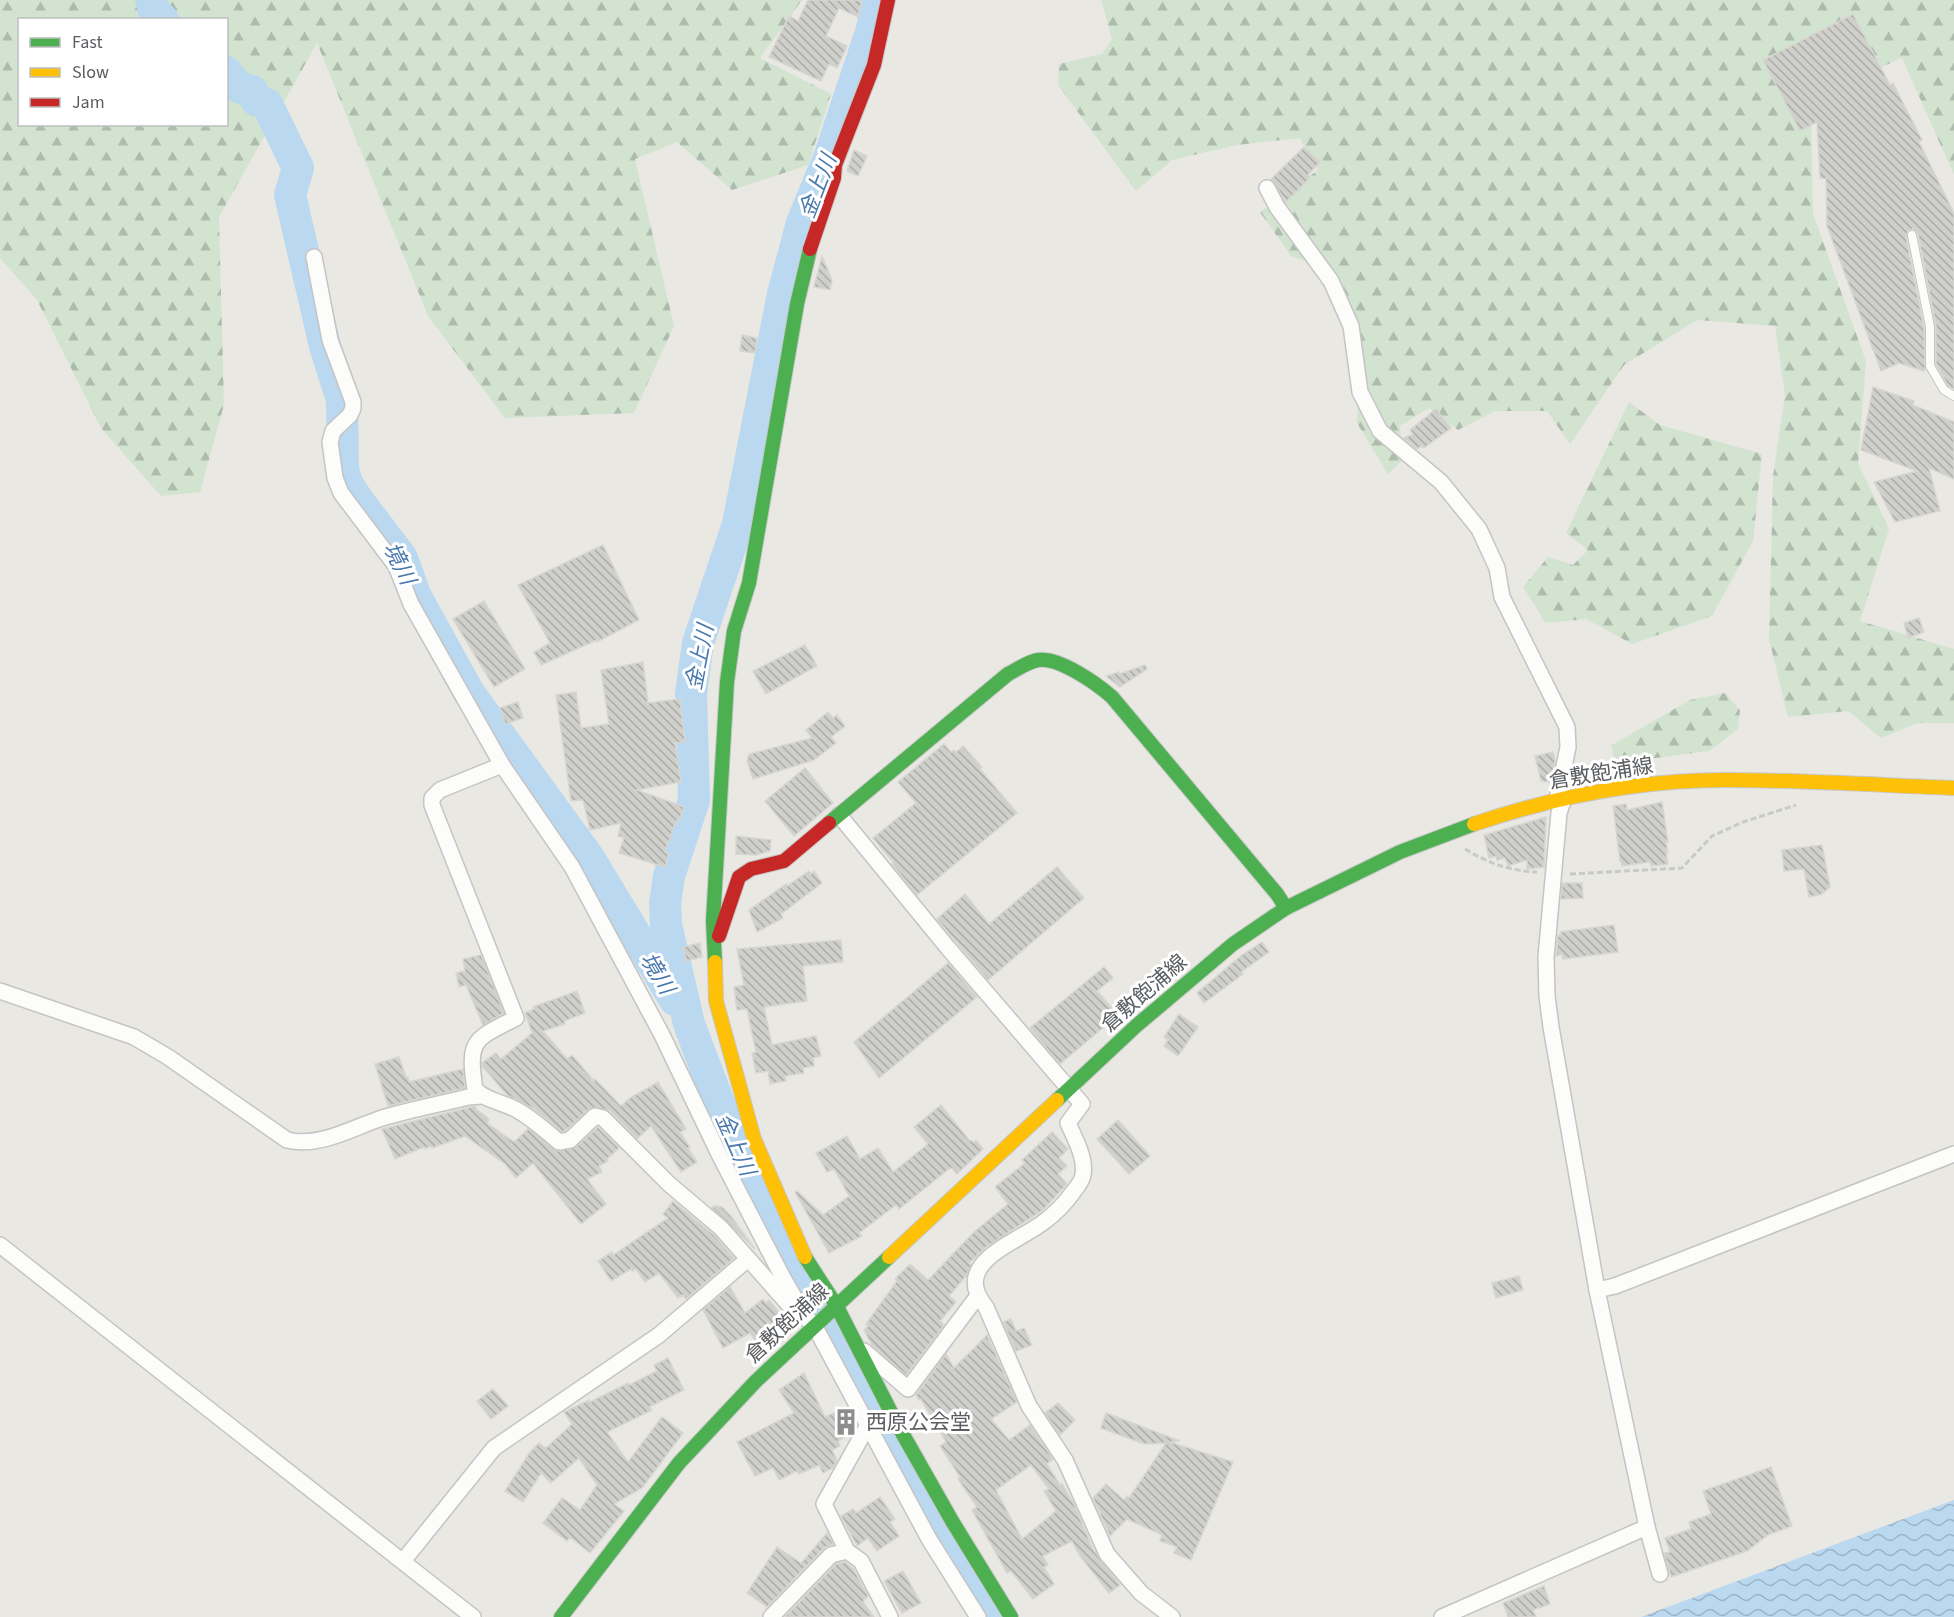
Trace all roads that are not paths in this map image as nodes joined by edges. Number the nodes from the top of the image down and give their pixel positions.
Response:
1 (888, 0) edge
2 (1267, 188) dead end
3 (1912, 235) dead end
4 (314, 257) dead end
5 (1954, 396) edge
6 (502, 765) junction
7 (1954, 788) edge
8 (1561, 799) junction
9 (839, 815) junction
10 (1286, 908) junction
11 (715, 945) junction
12 (0, 991) edge
13 (1069, 1090) junction
14 (481, 1096) junction
15 (1954, 1154) edge
16 (0, 1245) edge
17 (748, 1259) junction
18 (1597, 1290) junction
19 (977, 1297) junction
20 (836, 1305) junction
21 (810, 1321) junction
22 (859, 1347) junction
23 (868, 1425) junction
24 (1647, 1527) junction
25 (847, 1551) junction
26 (403, 1561) junction
27 (1660, 1574) dead end
28 (473, 1617) edge
29 (561, 1617) edge
30 (771, 1617) edge
31 (890, 1617) edge
32 (978, 1617) edge
33 (1011, 1617) edge
34 (1172, 1617) edge
35 (1442, 1617) edge

1 - 11 street
2 - 8 street
3 - 5 lane
4 - 6 street
6 - 14 street
6 - 21 street
7 - 8 street, 倉敷飽浦線
8 - 10 street, 倉敷飽浦線
8 - 18 street
9 - 10 street
9 - 11 street
9 - 13 street
10 - 13 street, 倉敷飽浦線
11 - 20 street
12 - 14 street
13 - 19 street
13 - 20 street, 倉敷飽浦線
14 - 17 street
15 - 18 street
16 - 26 street
17 - 21 street
17 - 26 street
18 - 24 street
19 - 22 street
19 - 34 street
20 - 21 street, 倉敷飽浦線
20 - 22 street
21 - 23 street
21 - 29 street, 倉敷飽浦線
22 - 33 street
23 - 25 street
23 - 32 street
24 - 27 street
24 - 35 street
25 - 30 street
25 - 31 street
26 - 28 street

